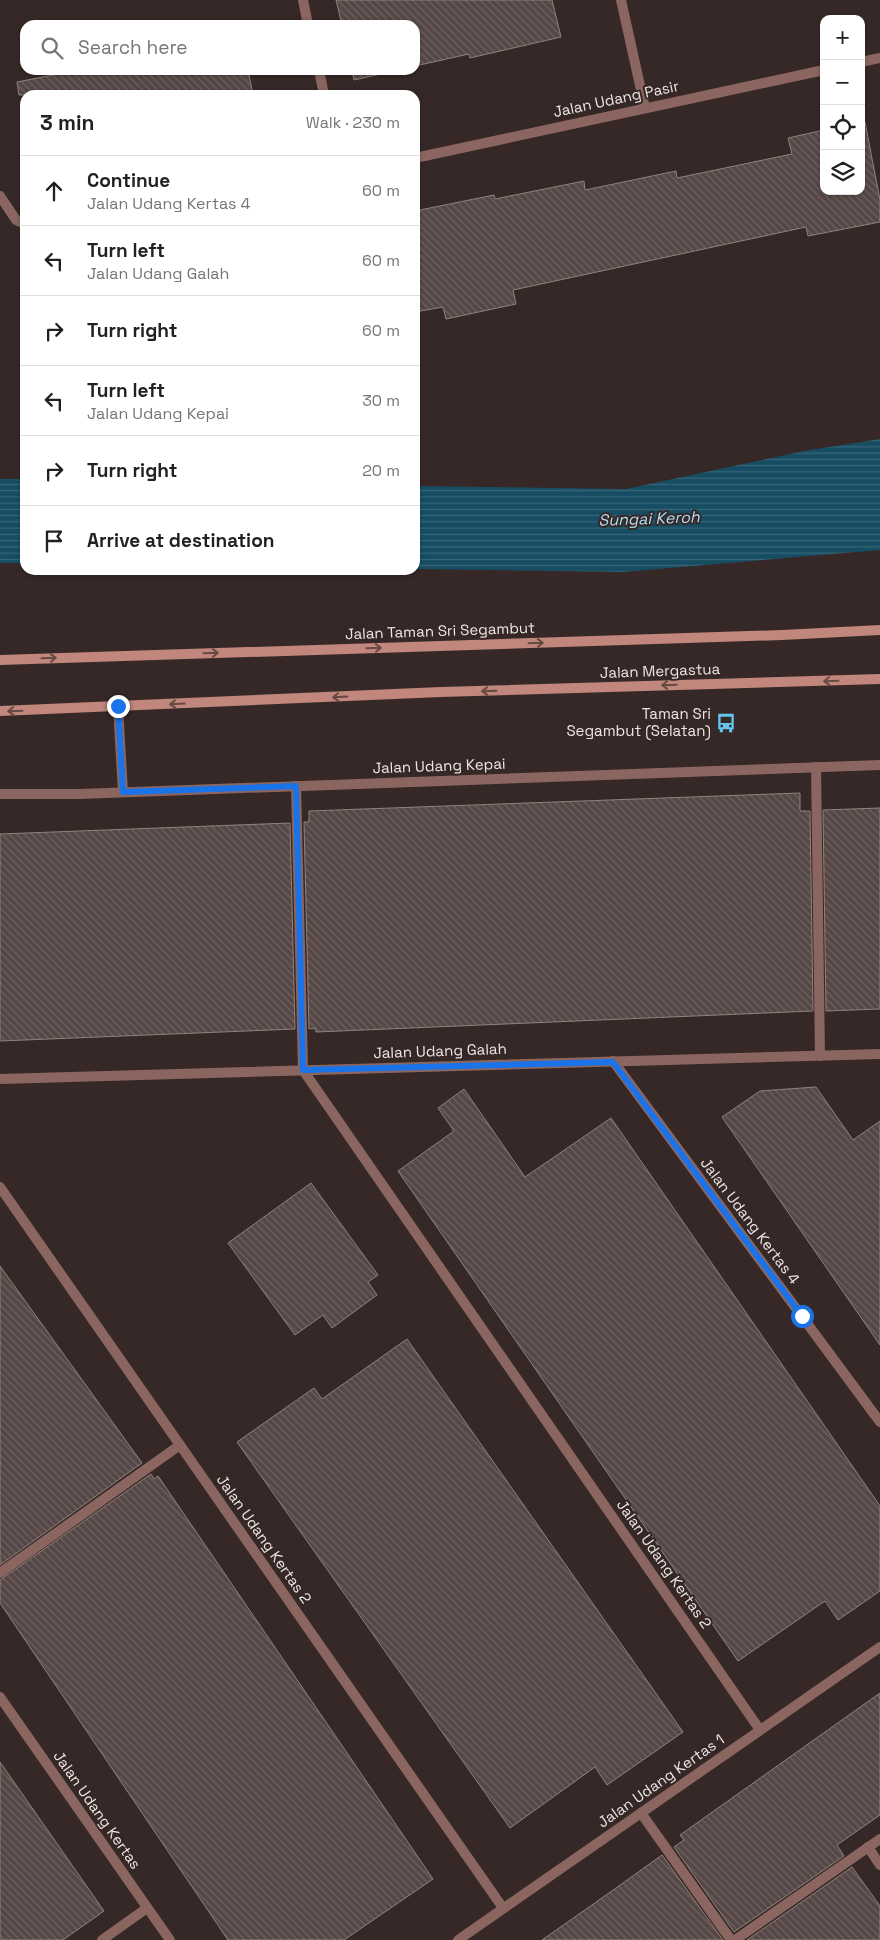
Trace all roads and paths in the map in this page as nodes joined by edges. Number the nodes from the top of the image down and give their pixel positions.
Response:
1 (303, 0) edge
2 (621, 0) edge
3 (307, 20) edge
4 (880, 58) edge
5 (865, 61) edge
6 (820, 71) edge
7 (320, 75) edge
8 (323, 90) edge
9 (645, 108) junction
10 (420, 157) edge
11 (0, 196) edge
12 (20, 222) edge
13 (880, 630) edge
14 (0, 660) edge
15 (880, 679) edge
16 (118, 706) junction
17 (0, 711) edge
18 (880, 765) edge
19 (816, 767) junction
20 (296, 786) junction
21 (123, 792) junction
22 (0, 794) edge
23 (880, 1054) edge
24 (820, 1056) junction
25 (613, 1062) junction
26 (303, 1070) junction
27 (0, 1079) edge
28 (0, 1186) edge
29 (880, 1422) edge
30 (180, 1445) junction
31 (0, 1574) edge
32 (880, 1647) edge
33 (0, 1697) edge
34 (760, 1730) junction
35 (641, 1813) junction
36 (880, 1838) edge
37 (868, 1847) junction
38 (880, 1865) edge
39 (147, 1908) junction
40 (504, 1908) junction
41 (102, 1940) edge
42 (170, 1940) edge
43 (458, 1940) edge
44 (731, 1940) edge
45 (735, 1940) edge

1 - 3 street
2 - 9 street
4 - 5 street
6 - 9 street, Jalan Udang Pasir
7 - 8 street
9 - 10 street, Jalan Udang Pasir
11 - 12 street
14 -> 13 street, Jalan Taman Sri Segambut
15 -> 16 street, Jalan Mergastua
16 -> 17 street
16 - 21 street
18 - 19 street, Jalan Udang Kepai
19 - 20 street, Jalan Udang Kepai
19 - 24 street
20 - 21 street, Jalan Udang Kepai
20 - 26 street
21 - 22 street, Jalan Udang Kepai
23 - 24 street, Jalan Udang Galah
24 - 25 street, Jalan Udang Galah
25 - 26 street, Jalan Udang Galah
25 - 29 street, Jalan Udang Kertas 4
26 - 27 street, Jalan Udang Galah
26 - 34 street, Jalan Udang Kertas 2
28 - 30 street, Jalan Udang Kertas 2
30 - 31 street
30 - 40 street, Jalan Udang Kertas 2
32 - 34 street, Jalan Udang Kertas 1
33 - 39 street, Jalan Udang Kertas
34 - 35 street, Jalan Udang Kertas 1
35 - 40 street, Jalan Udang Kertas 1
35 - 44 street
36 - 37 street
37 - 38 street
37 - 45 street
39 - 41 street
39 - 42 street, Jalan Udang Kertas
40 - 43 street, Jalan Udang Kertas 1

